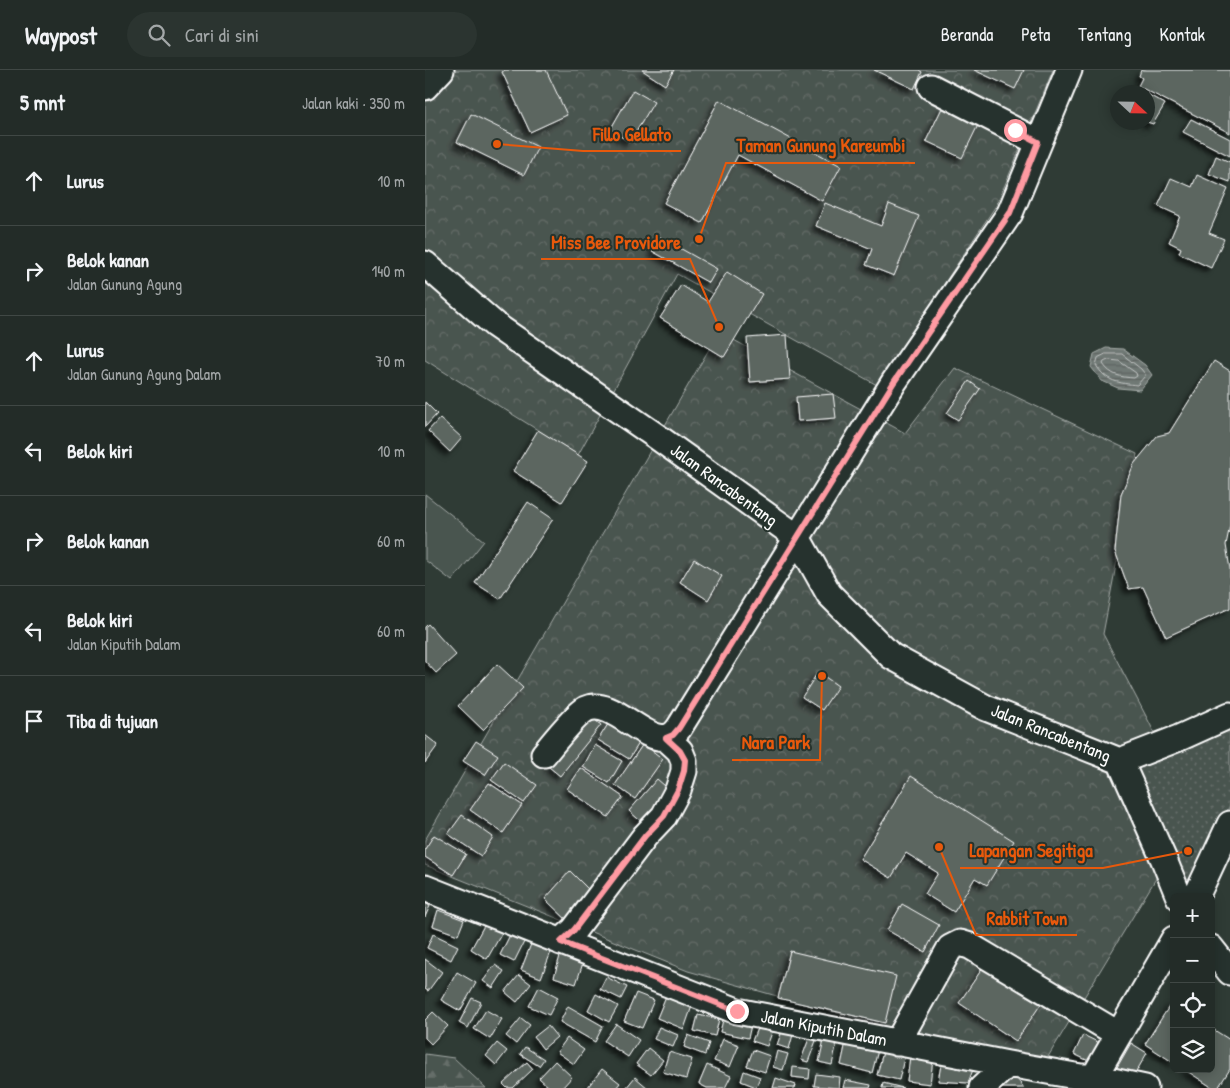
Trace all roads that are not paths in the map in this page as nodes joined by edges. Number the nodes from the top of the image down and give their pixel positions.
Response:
1 (441, 70) edge
2 (1069, 70) edge
3 (425, 86) edge
4 (931, 86) dead end
5 (1038, 142) junction
6 (425, 264) edge
7 (797, 537) junction
8 (1230, 715) edge
9 (666, 738) junction
10 (544, 754) dead end
11 (1120, 761) junction
12 (1230, 824) edge
13 (425, 888) edge
14 (1177, 893) edge
15 (1198, 893) edge
16 (561, 942) junction
17 (1170, 946) edge
18 (1215, 953) edge
19 (1230, 972) edge
20 (1118, 1034) junction
21 (897, 1043) junction
22 (1008, 1064) junction
23 (1084, 1081) edge
24 (982, 1088) edge
25 (1145, 1088) edge

1 - 3 street
2 - 5 street
4 - 5 street
5 - 7 street
6 - 7 street, Jalan Rancabentang
7 - 9 street
7 - 11 street, Jalan Rancabentang
8 - 11 street
9 - 10 street
9 - 16 street
11 - 14 street, Jalan Rancabentang
12 - 15 street
13 - 16 street, Jalan Kiputih Dalam
16 - 21 street, Jalan Kiputih Dalam
17 - 20 street
18 - 19 street
20 - 21 street
20 - 23 street
21 - 22 street, Jalan Kiputih Dalam
22 - 23 street, Jalan Kiputih Dalam
22 - 24 street
23 - 25 street, Jalan Kiputih Dalam

